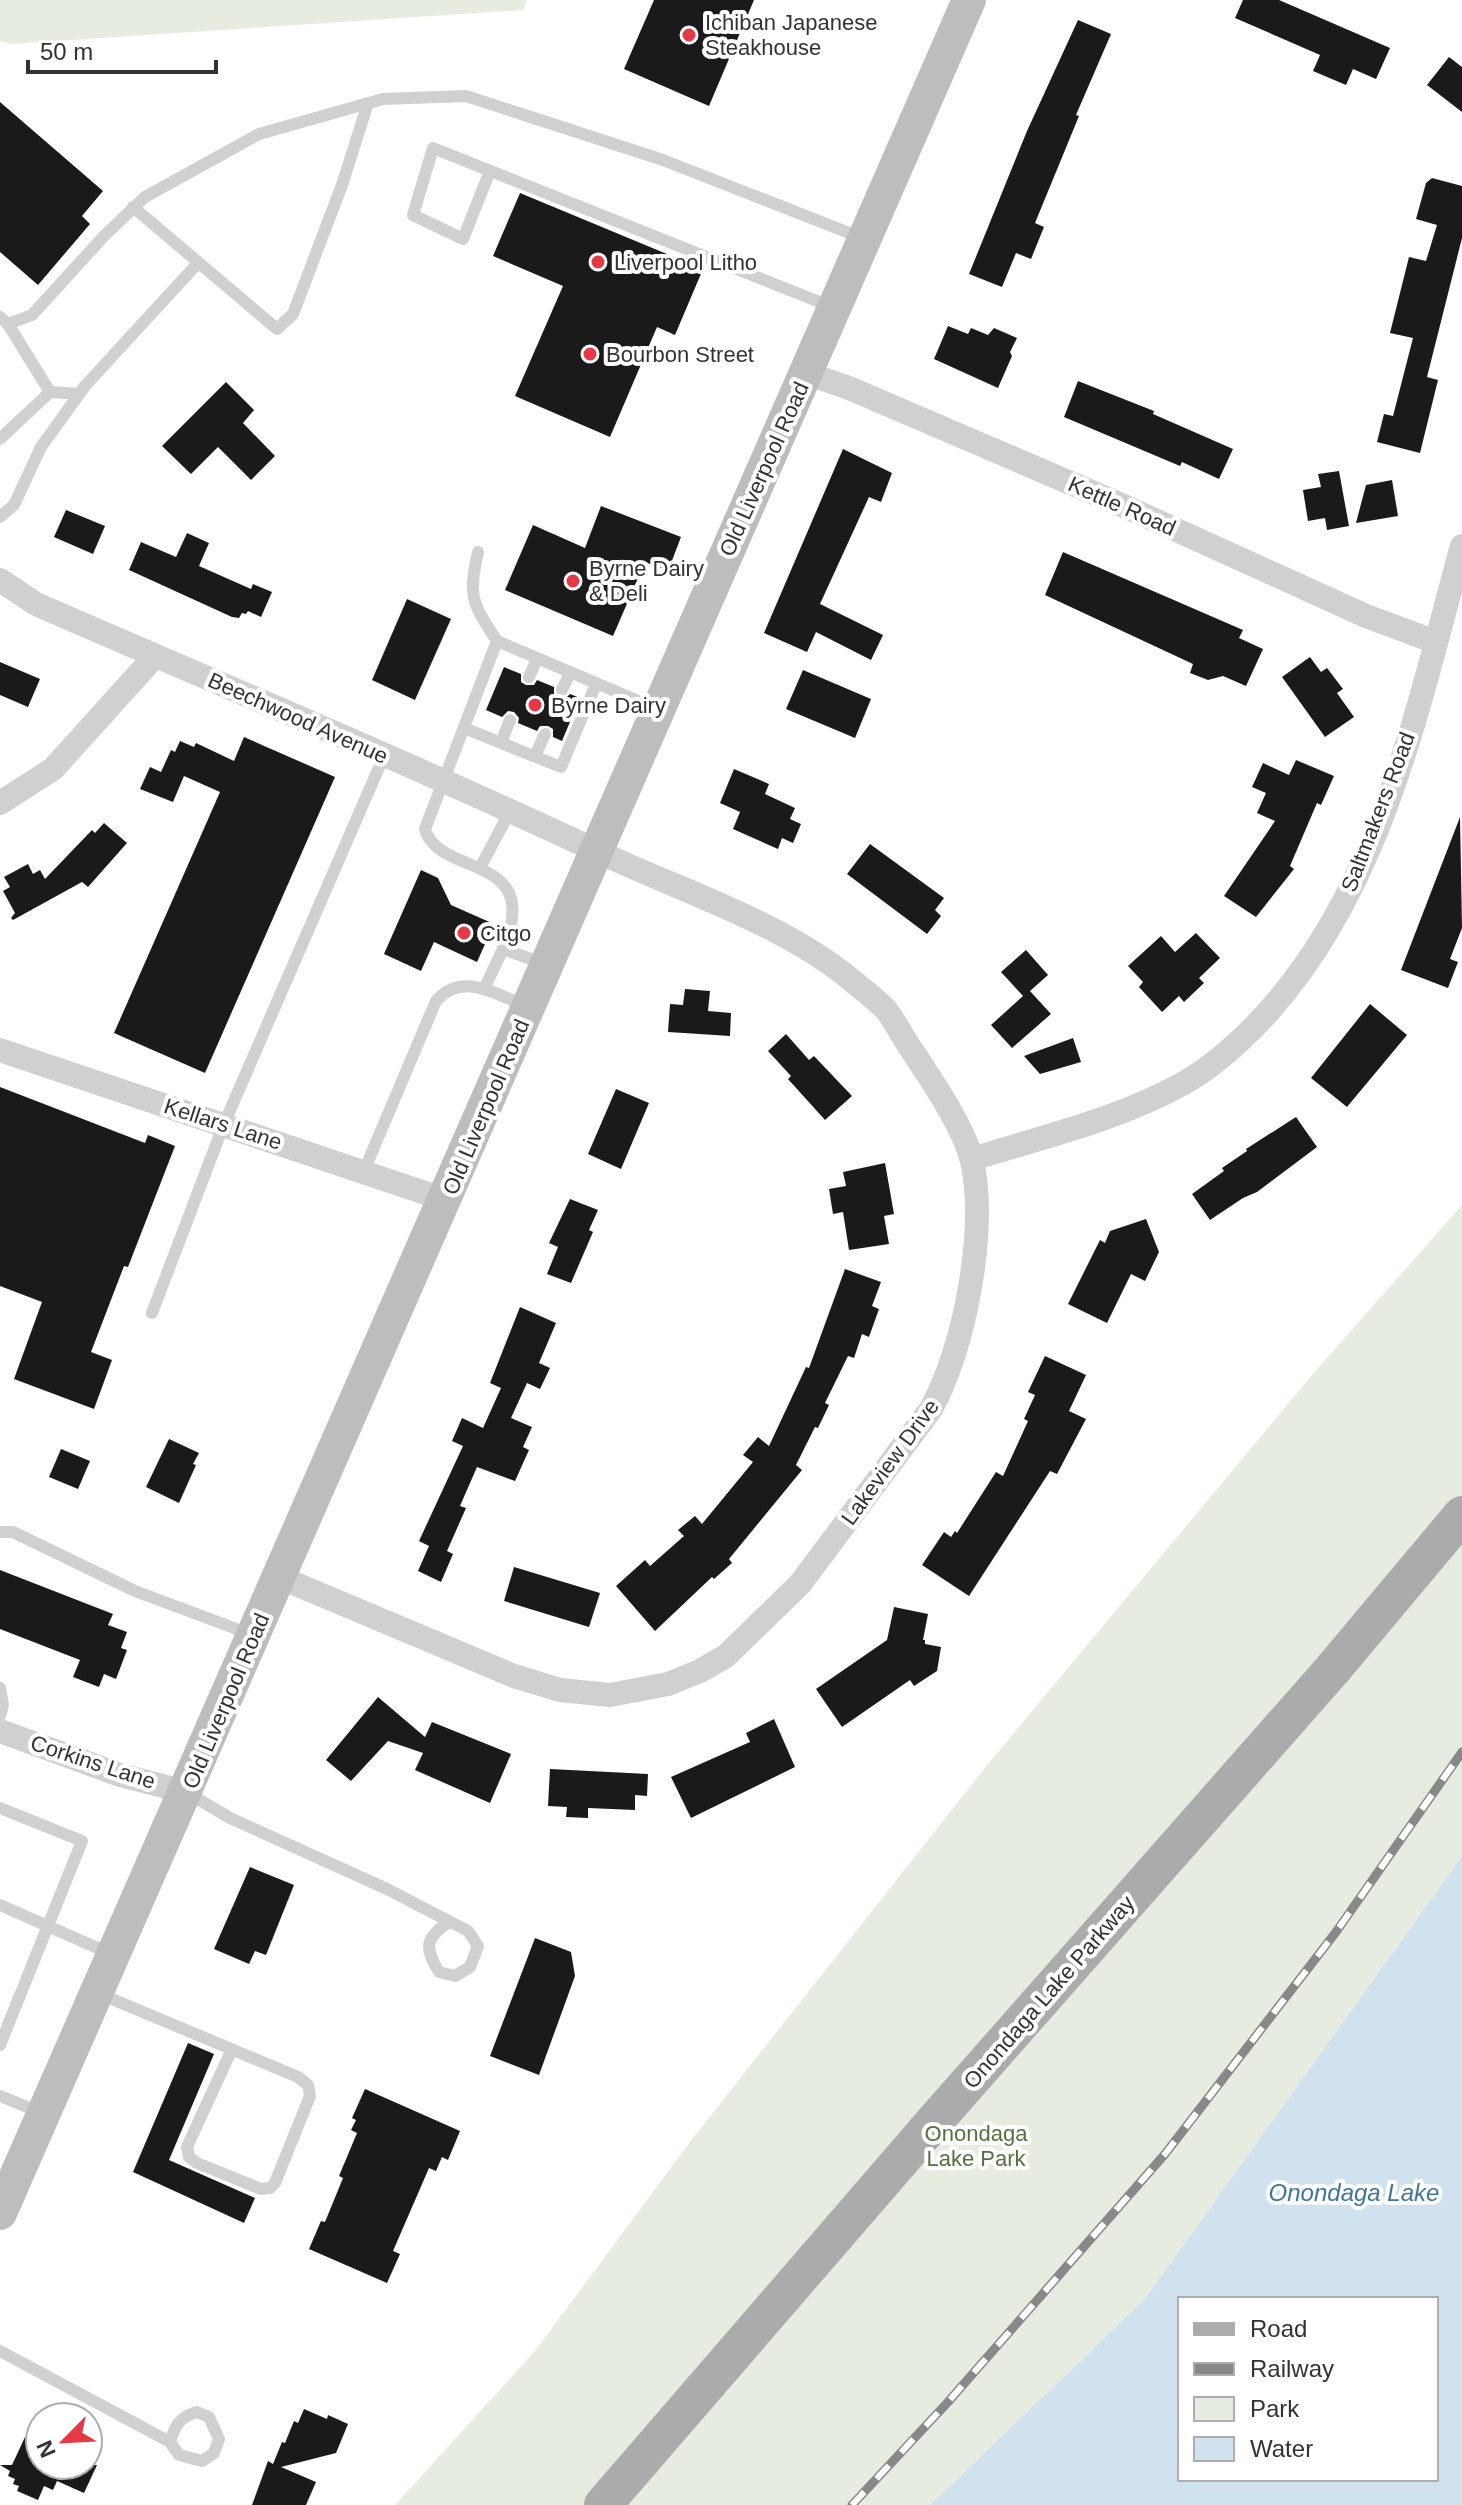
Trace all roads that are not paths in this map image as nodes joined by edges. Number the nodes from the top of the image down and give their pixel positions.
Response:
1 (969, 0) edge
2 (368, 103) junction
3 (490, 171) junction
4 (133, 207) junction
5 (865, 239) junction
6 (198, 263) junction
7 (835, 308) junction
8 (4, 320) edge
9 (806, 373) junction
10 (50, 392) junction
11 (79, 394) junction
12 (0, 439) edge
13 (0, 517) edge
14 (1462, 546) edge
15 (478, 552) dead end
16 (0, 580) edge
17 (497, 641) junction
18 (1436, 642) junction
19 (155, 656) junction
20 (537, 659) junction
21 (570, 673) junction
22 (529, 677) dead end
23 (596, 684) junction
24 (562, 690) dead end
25 (660, 710) junction
26 (510, 720) dead end
27 (464, 728) junction
28 (545, 734) dead end
29 (501, 743) junction
30 (384, 756) junction
31 (535, 756) junction
32 (444, 783) junction
33 (0, 803) edge
34 (510, 811) junction
35 (598, 852) junction
36 (480, 868) junction
37 (503, 949) junction
38 (548, 965) junction
39 (484, 989) junction
40 (529, 1008) junction
41 (0, 1050) edge
42 (224, 1124) junction
43 (972, 1159) junction
44 (364, 1171) junction
45 (446, 1200) junction
46 (152, 1313) dead end
47 (1462, 1515) edge
48 (0, 1532) edge
49 (279, 1577) junction
50 (253, 1636) junction
51 (0, 1688) edge
52 (0, 1716) edge
53 (0, 1731) edge
54 (186, 1792) junction
55 (0, 1808) edge
56 (0, 1905) edge
57 (449, 1922) junction
58 (49, 1926) junction
59 (114, 1955) junction
60 (97, 1993) junction
61 (0, 2045) edge
62 (232, 2049) junction
63 (0, 2096) edge
64 (44, 2114) junction
65 (0, 2213) edge
66 (0, 2351) edge
67 (170, 2442) dead end
68 (603, 2505) edge

1 - 5 main road, Old Liverpool Road
2 - 4 lane
2 - 5 lane
2 - 6 lane
3 - 3 lane
3 - 7 lane
4 - 6 lane
4 - 8 lane
5 - 7 main road, Old Liverpool Road
6 - 11 lane
7 - 9 main road, Old Liverpool Road
8 - 10 lane
9 - 18 street, Kettle Road
9 - 25 main road, Old Liverpool Road
10 - 11 lane
10 - 12 lane
11 - 13 lane
14 - 18 street, Saltmakers Road
15 - 17 lane
16 - 19 street, Beechwood Avenue
17 - 20 lane
17 - 27 lane
18 - 43 street, Saltmakers Road
19 - 30 street, Beechwood Avenue
19 - 33 street
20 - 21 lane
20 - 22 lane
21 - 23 lane
21 - 24 lane
23 - 25 lane
23 - 31 lane
25 - 35 main road, Old Liverpool Road
26 - 29 lane
27 - 29 lane
27 - 32 lane
28 - 31 lane
29 - 31 lane
30 - 32 street, Beechwood Avenue
30 - 42 lane
32 - 34 street, Beechwood Avenue
32 - 36 lane
34 - 35 street, Beechwood Avenue
34 - 36 lane
35 - 38 main road, Old Liverpool Road
35 - 43 street, Lakeview Drive
36 - 37 lane
37 - 38 lane
37 - 39 lane
38 - 40 main road, Old Liverpool Road
39 - 40 lane
39 - 44 lane
40 - 45 main road, Old Liverpool Road
41 - 42 street, Kellars Lane
42 - 44 street, Kellars Lane
42 - 46 lane
43 - 49 street, Lakeview Drive
44 - 45 street, Kellars Lane
45 - 49 main road, Old Liverpool Road
47 - 68 main road, Onondaga Lake Parkway
48 - 50 lane
49 - 50 main road, Old Liverpool Road
50 - 54 main road, Old Liverpool Road
51 - 52 lane
53 - 54 street, Corkins Lane
54 - 57 lane
54 - 59 main road, Old Liverpool Road
55 - 58 lane
56 - 58 lane
57 - 57 lane
58 - 59 lane
58 - 61 lane
59 - 60 main road, Old Liverpool Road
60 - 62 lane
60 - 64 main road, Old Liverpool Road
62 - 62 lane
63 - 64 lane
64 - 65 main road, Old Liverpool Road
66 - 67 lane

